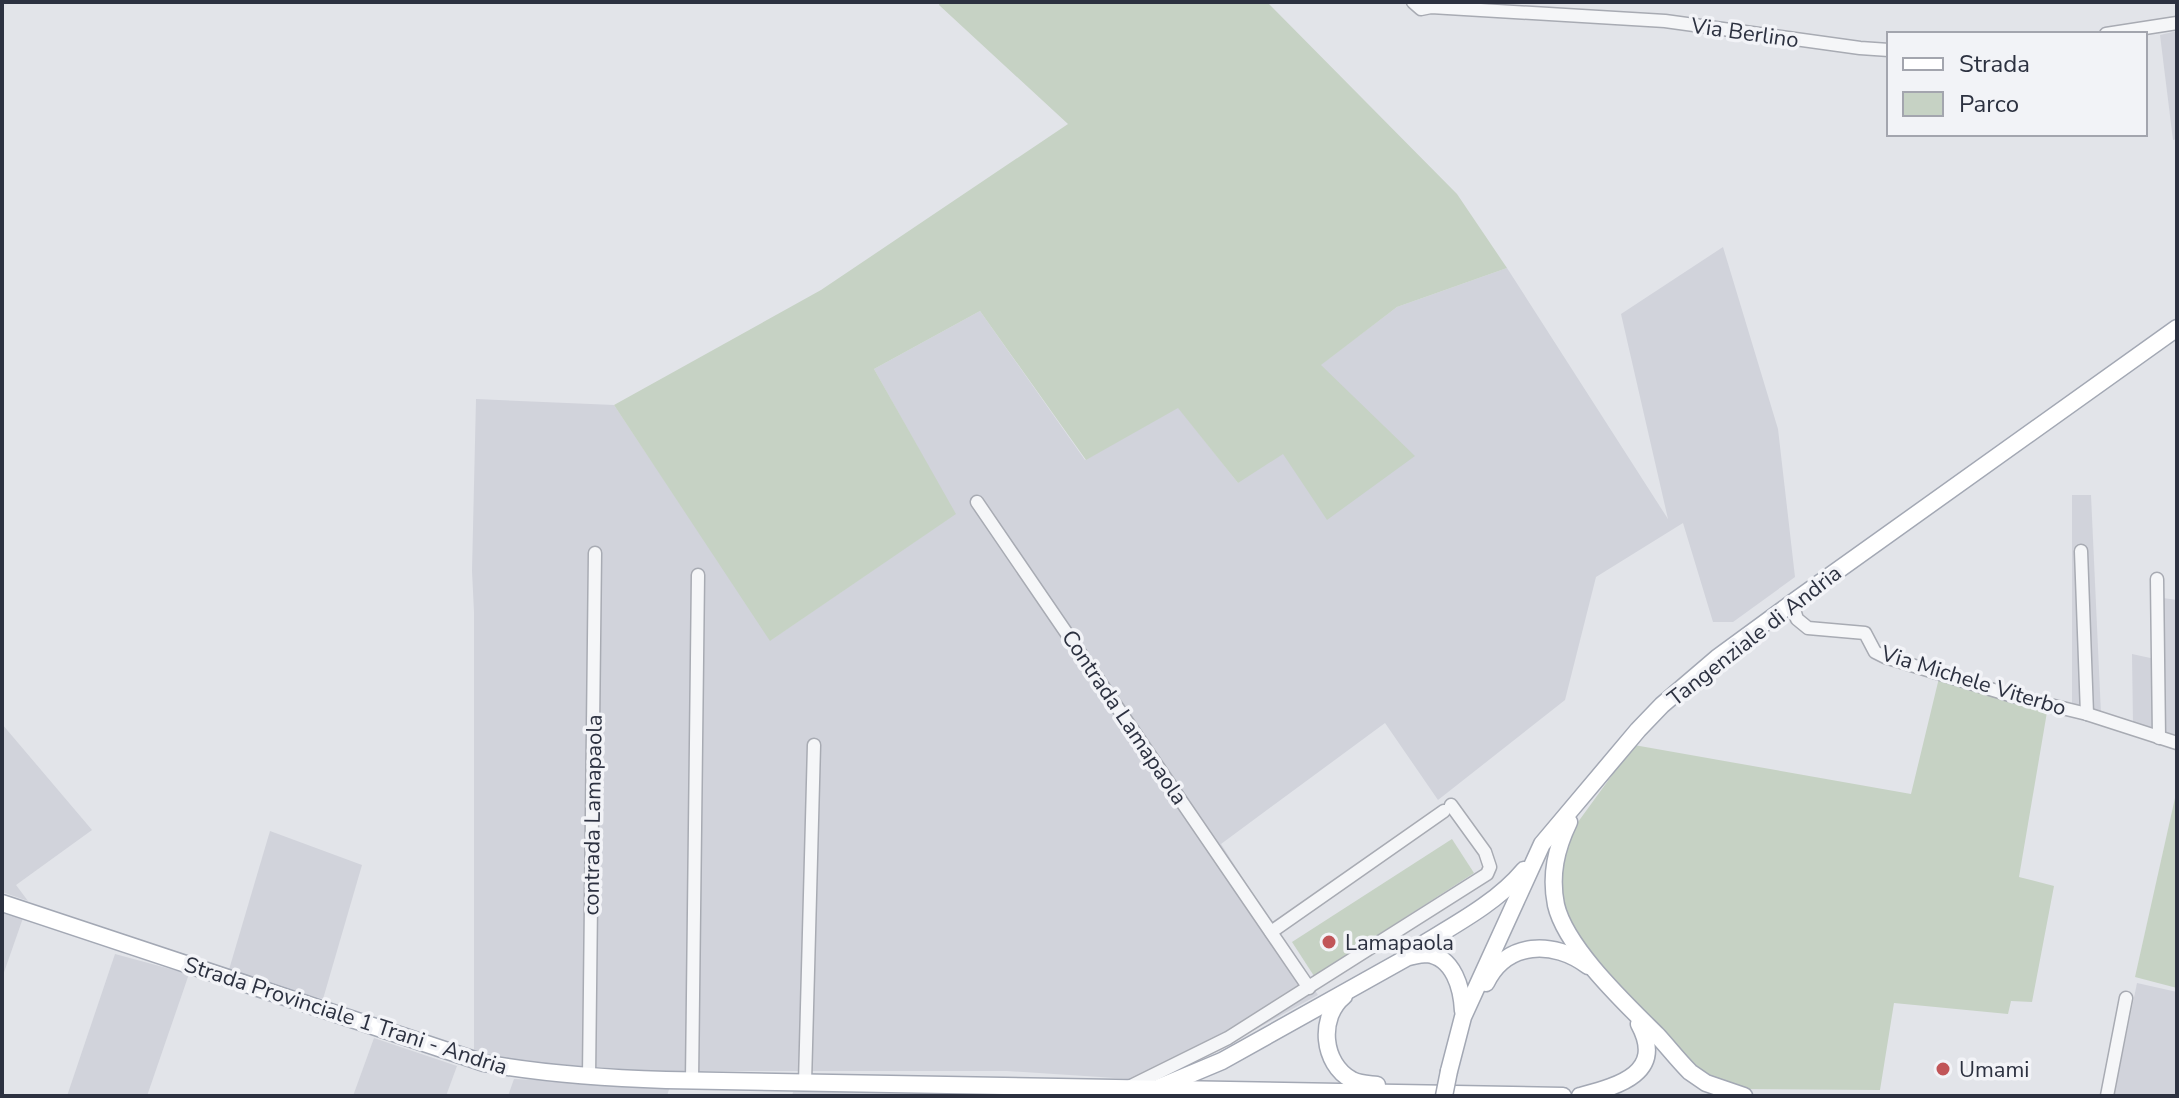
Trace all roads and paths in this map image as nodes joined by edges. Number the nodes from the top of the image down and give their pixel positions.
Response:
1 (1413, 2) edge
2 (2177, 23) edge
3 (2119, 32) edge
4 (1887, 50) edge
5 (2177, 328) edge
6 (977, 502) dead end
7 (2081, 551) dead end
8 (595, 553) dead end
9 (698, 575) dead end
10 (2157, 579) dead end
11 (1792, 603) junction
12 (2087, 714) junction
13 (2159, 738) junction
14 (2177, 743) edge
15 (814, 745) dead end
16 (1590, 786) junction
17 (1538, 853) junction
18 (2, 903) edge
19 (1271, 932) junction
20 (1378, 972) junction
21 (1598, 974) junction
22 (1361, 982) junction
23 (1309, 988) junction
24 (2126, 998) dead end
25 (1633, 1012) junction
26 (1463, 1017) junction
27 (1454, 1045) junction
28 (589, 1077) junction
29 (692, 1081) junction
30 (805, 1083) junction
31 (1122, 1090) junction
32 (1159, 1090) junction
33 (1418, 1093) junction
34 (1356, 1095) edge
35 (1510, 1095) edge
36 (1183, 1096) edge
37 (1444, 1096) edge
38 (1516, 1096) edge
39 (1563, 1096) edge
40 (1580, 1096) edge
41 (1744, 1096) edge
42 (2107, 1096) edge

1 - 4 street, Via Berlino
2 - 3 street
5 - 11 main road, Tangenziale di Andria
6 - 19 street, Contrada Lamapaola
7 - 12 street
8 - 28 street, contrada Lamapaola
9 - 29 street
10 - 13 street
11 - 12 street, Via Michele Viterbo
11 - 16 main road, Tangenziale di Andria
12 - 13 street, Via Michele Viterbo
13 - 14 street, Via Michele Viterbo
15 - 30 street
16 - 17 main road, Tangenziale di Andria
16 - 21 main road
17 - 20 main road
17 - 26 main road, Tangenziale di Andria
18 - 28 main road, Strada Provinciale 1 Trani - Andria
19 - 23 street, Contrada Lamapaola
19 - 23 street
20 - 22 main road
20 - 26 main road
21 - 25 main road
21 - 27 main road
22 - 32 main road
22 - 33 main road
23 - 31 street
24 - 42 street
25 - 40 main road
25 - 41 main road
26 - 27 main road, Tangenziale di Andria
27 - 37 main road, Tangenziale di Andria, bridge
28 - 29 main road, Strada Provinciale 1 Trani - Andria
29 - 30 main road, Strada Provinciale 1 Trani - Andria
30 - 31 main road, Strada Provinciale 1 Trani - Andria
31 - 32 main road, Strada Provinciale 1 Trani - Andria
32 - 34 main road, Strada Provinciale 1 Trani - Andria
32 - 36 main road
33 - 34 main road, Strada Provinciale 1 Trani - Andria
33 - 35 main road, Strada Provinciale 1 Trani - Andria
35 - 38 main road
35 - 39 main road, Strada Provinciale 1 Trani - Andria

